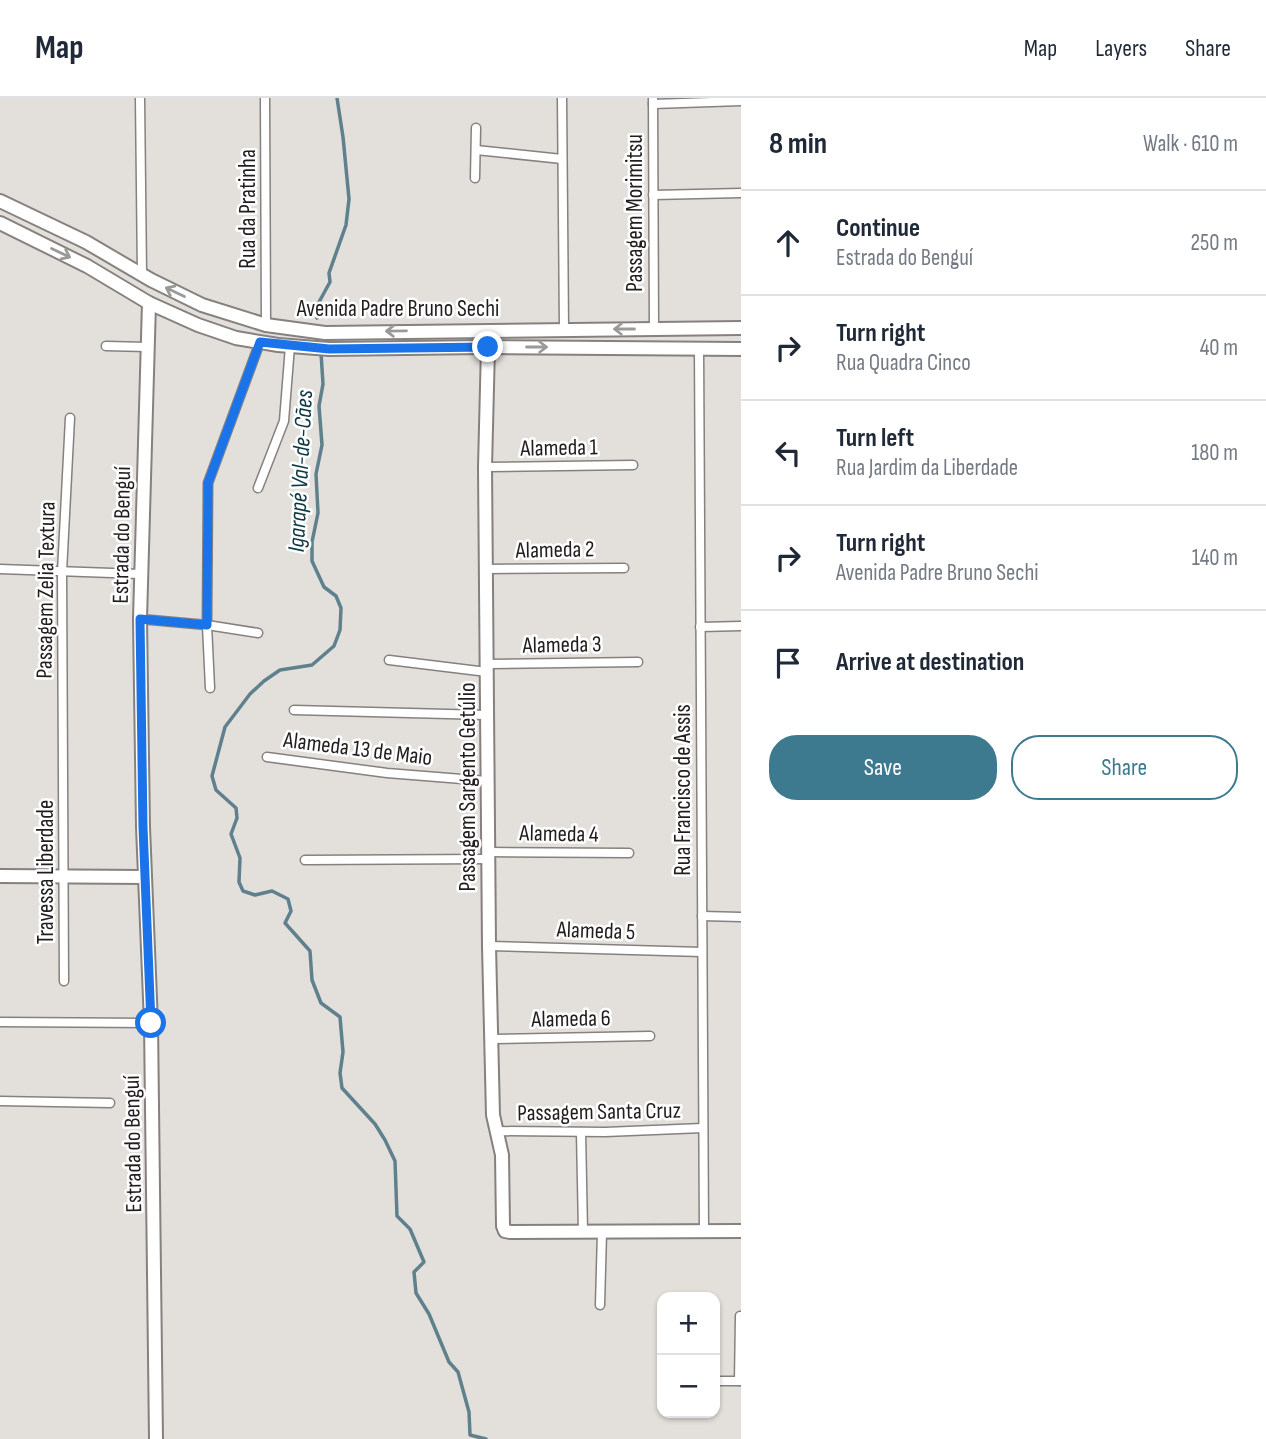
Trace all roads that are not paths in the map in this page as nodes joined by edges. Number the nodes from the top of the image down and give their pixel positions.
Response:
1 (140, 98) edge
2 (265, 98) edge
3 (562, 98) edge
4 (653, 101) edge
5 (741, 101) edge
6 (476, 128) dead end
7 (476, 150) junction
8 (562, 159) junction
9 (475, 177) dead end
10 (741, 193) edge
11 (653, 195) junction
12 (0, 201) edge
13 (0, 223) edge
14 (142, 274) junction
15 (149, 303) junction
16 (266, 322) junction
17 (654, 328) junction
18 (741, 328) edge
19 (564, 329) junction
20 (260, 342) junction
21 (106, 346) dead end
22 (290, 346) junction
23 (147, 347) junction
24 (488, 347) junction
25 (699, 348) junction
26 (741, 349) edge
27 (70, 418) dead end
28 (634, 465) dead end
29 (485, 467) junction
30 (258, 488) dead end
31 (624, 568) dead end
32 (0, 569) edge
33 (486, 569) junction
34 (62, 572) junction
35 (140, 574) junction
36 (140, 619) junction
37 (207, 625) junction
38 (741, 626) edge
39 (700, 628) junction
40 (258, 633) dead end
41 (389, 660) dead end
42 (638, 662) dead end
43 (487, 668) junction
44 (210, 688) dead end
45 (293, 710) dead end
46 (486, 715) junction
47 (267, 757) dead end
48 (63, 762) joint
49 (487, 781) junction
50 (629, 853) dead end
51 (488, 855) junction
52 (305, 860) dead end
53 (0, 876) edge
54 (65, 877) junction
55 (145, 877) junction
56 (702, 916) junction
57 (741, 917) edge
58 (489, 946) junction
59 (702, 952) junction
60 (64, 981) dead end
61 (0, 1022) edge
62 (151, 1023) junction
63 (650, 1036) dead end
64 (492, 1039) junction
65 (0, 1101) edge
66 (110, 1102) dead end
67 (703, 1128) junction
68 (495, 1131) junction
69 (581, 1132) junction
70 (704, 1231) junction
71 (741, 1231) edge
72 (583, 1232) junction
73 (602, 1232) junction
74 (600, 1305) dead end
75 (740, 1316) edge
76 (720, 1381) edge
77 (740, 1381) edge
78 (156, 1439) edge

1 - 14 street
2 - 16 street, Rua da Pratinha
3 - 8 street
4 - 5 street
4 - 11 street, Passagem Morimitsu
6 - 7 street
7 - 8 street
7 - 9 street
8 - 19 street
10 - 11 street
11 - 17 street, Passagem Morimitsu
12 - 14 street, Avenida Padre Bruno Sechi
13 -> 15 street, Avenida Padre Bruno Sechi
16 -> 14 street, Avenida Padre Bruno Sechi
15 - 20 street, Avenida Padre Bruno Sechi
15 - 23 street, Estrada do Benguí
19 -> 16 street, Avenida Padre Bruno Sechi
17 - 18 street, Avenida Padre Bruno Sechi
17 -> 19 street, Avenida Padre Bruno Sechi
20 - 22 street, Avenida Padre Bruno Sechi
20 - 37 street
21 - 23 street
22 - 24 street, Avenida Padre Bruno Sechi
22 - 30 street
23 - 35 street, Estrada do Benguí
24 -> 25 street, Avenida Padre Bruno Sechi
24 - 29 street, Passagem Sargento Getúlio
25 - 26 street, Avenida Padre Bruno Sechi
25 - 39 street, Rua Francisco de Assis
27 - 34 street, Passagem Zelia Textura
28 - 29 street, Alameda 1
29 - 33 street, Passagem Sargento Getúlio
31 - 33 street, Alameda 2
32 - 34 street
33 - 43 street, Passagem Sargento Getúlio
34 - 35 street
34 - 48 street, Passagem Zelia Textura
35 - 36 street, Estrada do Benguí
36 - 37 street
36 - 55 street, Estrada do Benguí
37 - 40 street
37 - 44 street
38 - 39 street
39 - 56 street, Rua Francisco de Assis
41 - 43 street, Alameda 3
42 - 43 street, Alameda 3
43 - 46 street, Passagem Sargento Getúlio
45 - 46 street
46 - 49 street, Passagem Sargento Getúlio
47 - 49 street, Alameda 13 de Maio
48 - 54 street, Travessa Liberdade
49 - 51 street, Passagem Sargento Getúlio
50 - 51 street, Alameda 4
51 - 52 street, Alameda 4
51 - 58 street, Passagem Sargento Getúlio
53 - 54 street
54 - 55 street
54 - 60 street, Travessa Liberdade
55 - 62 street, Estrada do Benguí
56 - 57 street
56 - 59 street, Rua Francisco de Assis
58 - 59 street, Alameda 5
58 - 64 street, Passagem Sargento Getúlio
59 - 67 street, Rua Francisco de Assis
61 - 62 street
62 - 78 street, Estrada do Benguí
63 - 64 street, Alameda 6
64 - 68 street, Passagem Sargento Getúlio
65 - 66 street
67 - 69 street, Passagem Santa Cruz
67 - 70 street, Rua Francisco de Assis
68 - 69 street, Passagem Santa Cruz
68 - 72 street, Passagem Sargento Getúlio
69 - 72 street
70 - 71 street
70 - 73 street
72 - 73 street
73 - 74 street
75 - 77 street
76 - 77 street

